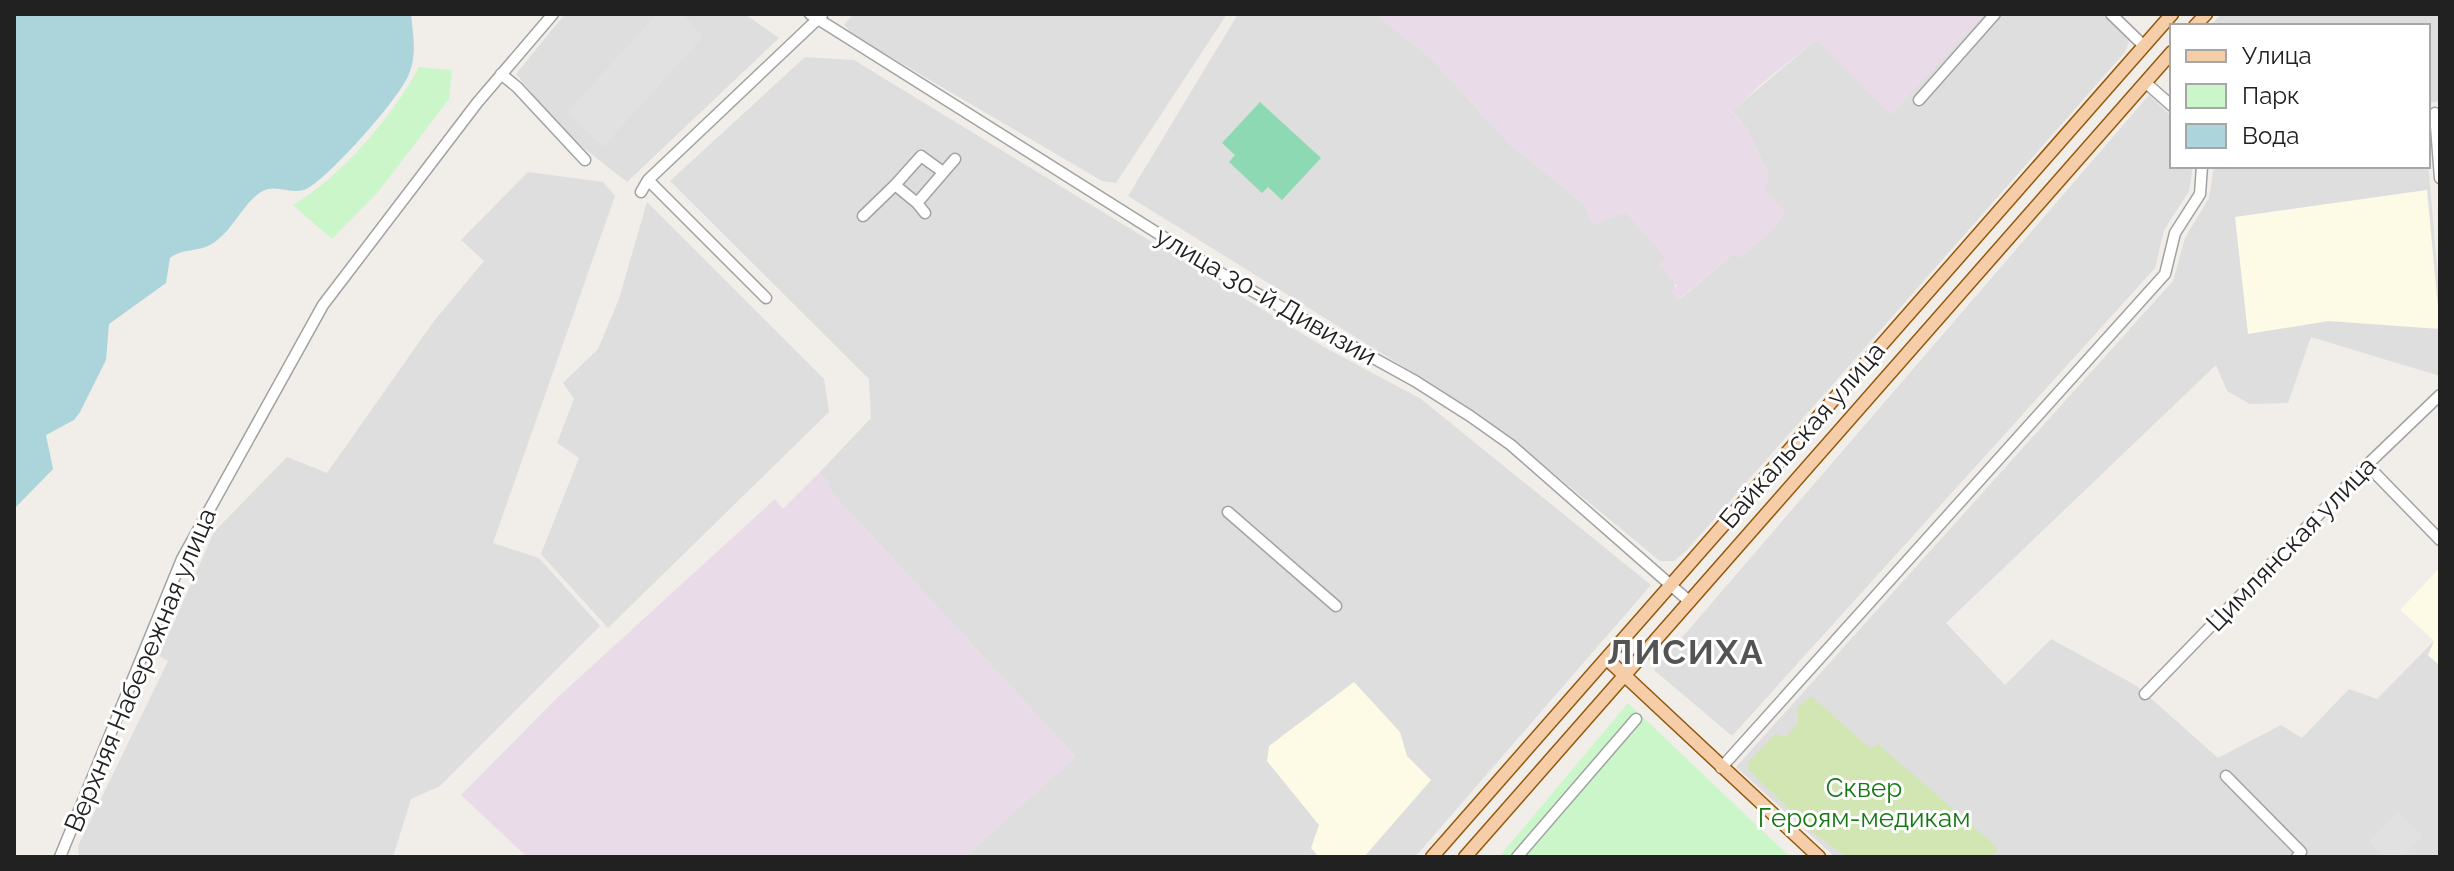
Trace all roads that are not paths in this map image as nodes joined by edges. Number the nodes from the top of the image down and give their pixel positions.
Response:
1 (553, 14) edge
2 (1995, 14) edge
3 (2111, 14) edge
4 (2172, 14) edge
5 (818, 16) edge
6 (2144, 46) junction
7 (2170, 54) edge
8 (501, 74) junction
9 (2145, 82) junction
10 (1919, 100) dead end
11 (2170, 104) edge
12 (2434, 113) edge
13 (955, 159) dead end
14 (585, 160) dead end
15 (2202, 168) edge
16 (943, 172) junction
17 (2440, 178) edge
18 (648, 180) junction
19 (895, 185) junction
20 (641, 192) dead end
21 (917, 203) junction
22 (925, 213) dead end
23 (863, 216) dead end
24 (766, 298) dead end
25 (2440, 395) edge
26 (2367, 465) junction
27 (1228, 512) dead end
28 (2440, 540) edge
29 (1670, 585) junction
30 (1690, 602) junction
31 (1336, 606) dead end
32 (1607, 659) junction
33 (1626, 676) junction
34 (2145, 694) dead end
35 (1636, 719) dead end
36 (1721, 768) junction
37 (2226, 776) dead end
38 (1521, 855) edge
39 (60, 857) edge
40 (1432, 857) edge
41 (1465, 857) edge
42 (1819, 857) edge
43 (2297, 857) edge

1 - 8 street, Верхняя Набережная улица
2 - 10 street
3 - 6 street
4 - 6 main road, Байкальская улица
5 - 18 street
5 - 29 street, улица 30-й Дивизии
6 - 29 main road, Байкальская улица
7 - 9 main road, Байкальская улица
8 - 14 street
8 - 39 street, Верхняя Набережная улица
9 - 11 street
9 - 30 main road, Байкальская улица
12 - 17 street
13 - 16 street
15 - 36 street
16 - 19 street
16 - 21 street
18 - 20 street
18 - 24 street
19 - 21 street
19 - 23 street
21 - 22 street
25 - 26 street, Цимлянская улица
26 - 28 street
26 - 34 street, Цимлянская улица
27 - 31 street
29 - 30 street, улица 30-й Дивизии
29 - 32 main road, Байкальская улица
30 - 33 main road, Байкальская улица
32 - 33 main road
32 - 40 main road, Байкальская улица
33 - 36 main road
33 - 41 main road, Байкальская улица
35 - 38 street
36 - 42 main road
37 - 43 street

